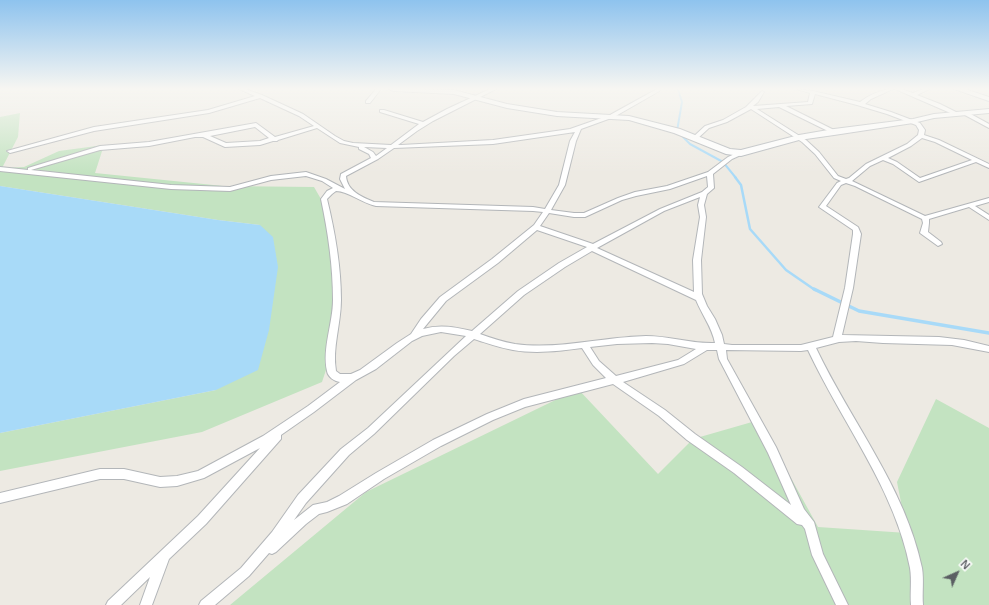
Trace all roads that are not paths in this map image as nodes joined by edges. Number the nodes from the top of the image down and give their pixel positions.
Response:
1 (169, 117) edge
2 (304, 117) edge
3 (402, 117) edge
4 (437, 117) edge
5 (609, 117) edge
6 (618, 117) edge
7 (732, 117) edge
8 (765, 117) edge
9 (804, 117) edge
10 (901, 117) edge
11 (929, 117) edge
12 (969, 117) edge
13 (913, 121) junction
14 (424, 124) junction
15 (318, 126) junction
16 (989, 126) edge
17 (578, 129) junction
18 (834, 132) junction
19 (204, 135) junction
20 (922, 136) junction
21 (695, 138) junction
22 (799, 138) junction
23 (275, 140) junction
24 (353, 145) junction
25 (393, 147) junction
26 (10, 151) dead end
27 (741, 153) junction
28 (884, 158) junction
29 (977, 160) junction
30 (370, 162) junction
31 (989, 166) edge
32 (0, 169) edge
33 (21, 171) junction
34 (710, 173) junction
35 (844, 182) junction
36 (339, 189) junction
37 (352, 193) junction
38 (704, 193) junction
39 (989, 200) edge
40 (971, 206) junction
41 (548, 211) junction
42 (925, 218) junction
43 (989, 218) edge
44 (536, 227) junction
45 (938, 244) dead end
46 (592, 248) junction
47 (699, 298) junction
48 (415, 334) junction
49 (473, 335) junction
50 (836, 339) junction
51 (586, 346) junction
52 (721, 346) junction
53 (706, 347) junction
54 (811, 347) junction
55 (989, 348) edge
56 (352, 378) junction
57 (615, 380) junction
58 (286, 426) junction
59 (0, 498) edge
60 (810, 526) junction
61 (163, 558) junction
62 (245, 572) junction
63 (112, 605) edge
64 (146, 605) edge
65 (205, 605) edge
66 (842, 605) edge
67 (917, 605) edge

1 - 26 street
2 - 15 street
3 - 14 street
4 - 14 street
5 - 17 street
6 - 21 street
7 - 21 street
8 - 22 street
9 - 18 street
10 - 13 street
11 - 13 street
12 - 16 street
13 - 18 street
13 - 20 street
14 - 25 street
15 - 23 street
15 - 24 street
17 - 25 street
17 - 41 street
18 - 22 street
19 - 23 street
19 - 23 street
19 - 33 street
20 - 28 street
20 - 29 street
21 - 27 street
22 - 27 street
22 - 35 street
24 - 25 street
24 - 30 street
25 - 30 street
27 - 34 street
28 - 29 street
28 - 35 street
29 - 31 street
30 - 37 street
32 - 33 street
33 - 36 street
34 - 38 street
34 - 41 street
35 - 42 street
35 - 50 street
36 - 37 street
36 - 56 street
37 - 41 street
38 - 46 street
38 - 47 street
39 - 40 street
40 - 42 street
40 - 43 street
41 - 44 street
42 - 45 street
44 - 46 street
44 - 48 street
46 - 47 street
46 - 49 street
47 - 52 street
48 - 49 street
48 - 56 street
49 - 51 street
49 - 62 street
50 - 54 street
50 - 55 street
51 - 53 street
51 - 57 street
52 - 53 street
52 - 54 street
52 - 60 street
53 - 57 street
54 - 67 street
56 - 58 street
57 - 60 street
57 - 62 street
58 - 59 street
58 - 61 street
60 - 66 street
61 - 63 street
61 - 64 street
62 - 65 street

